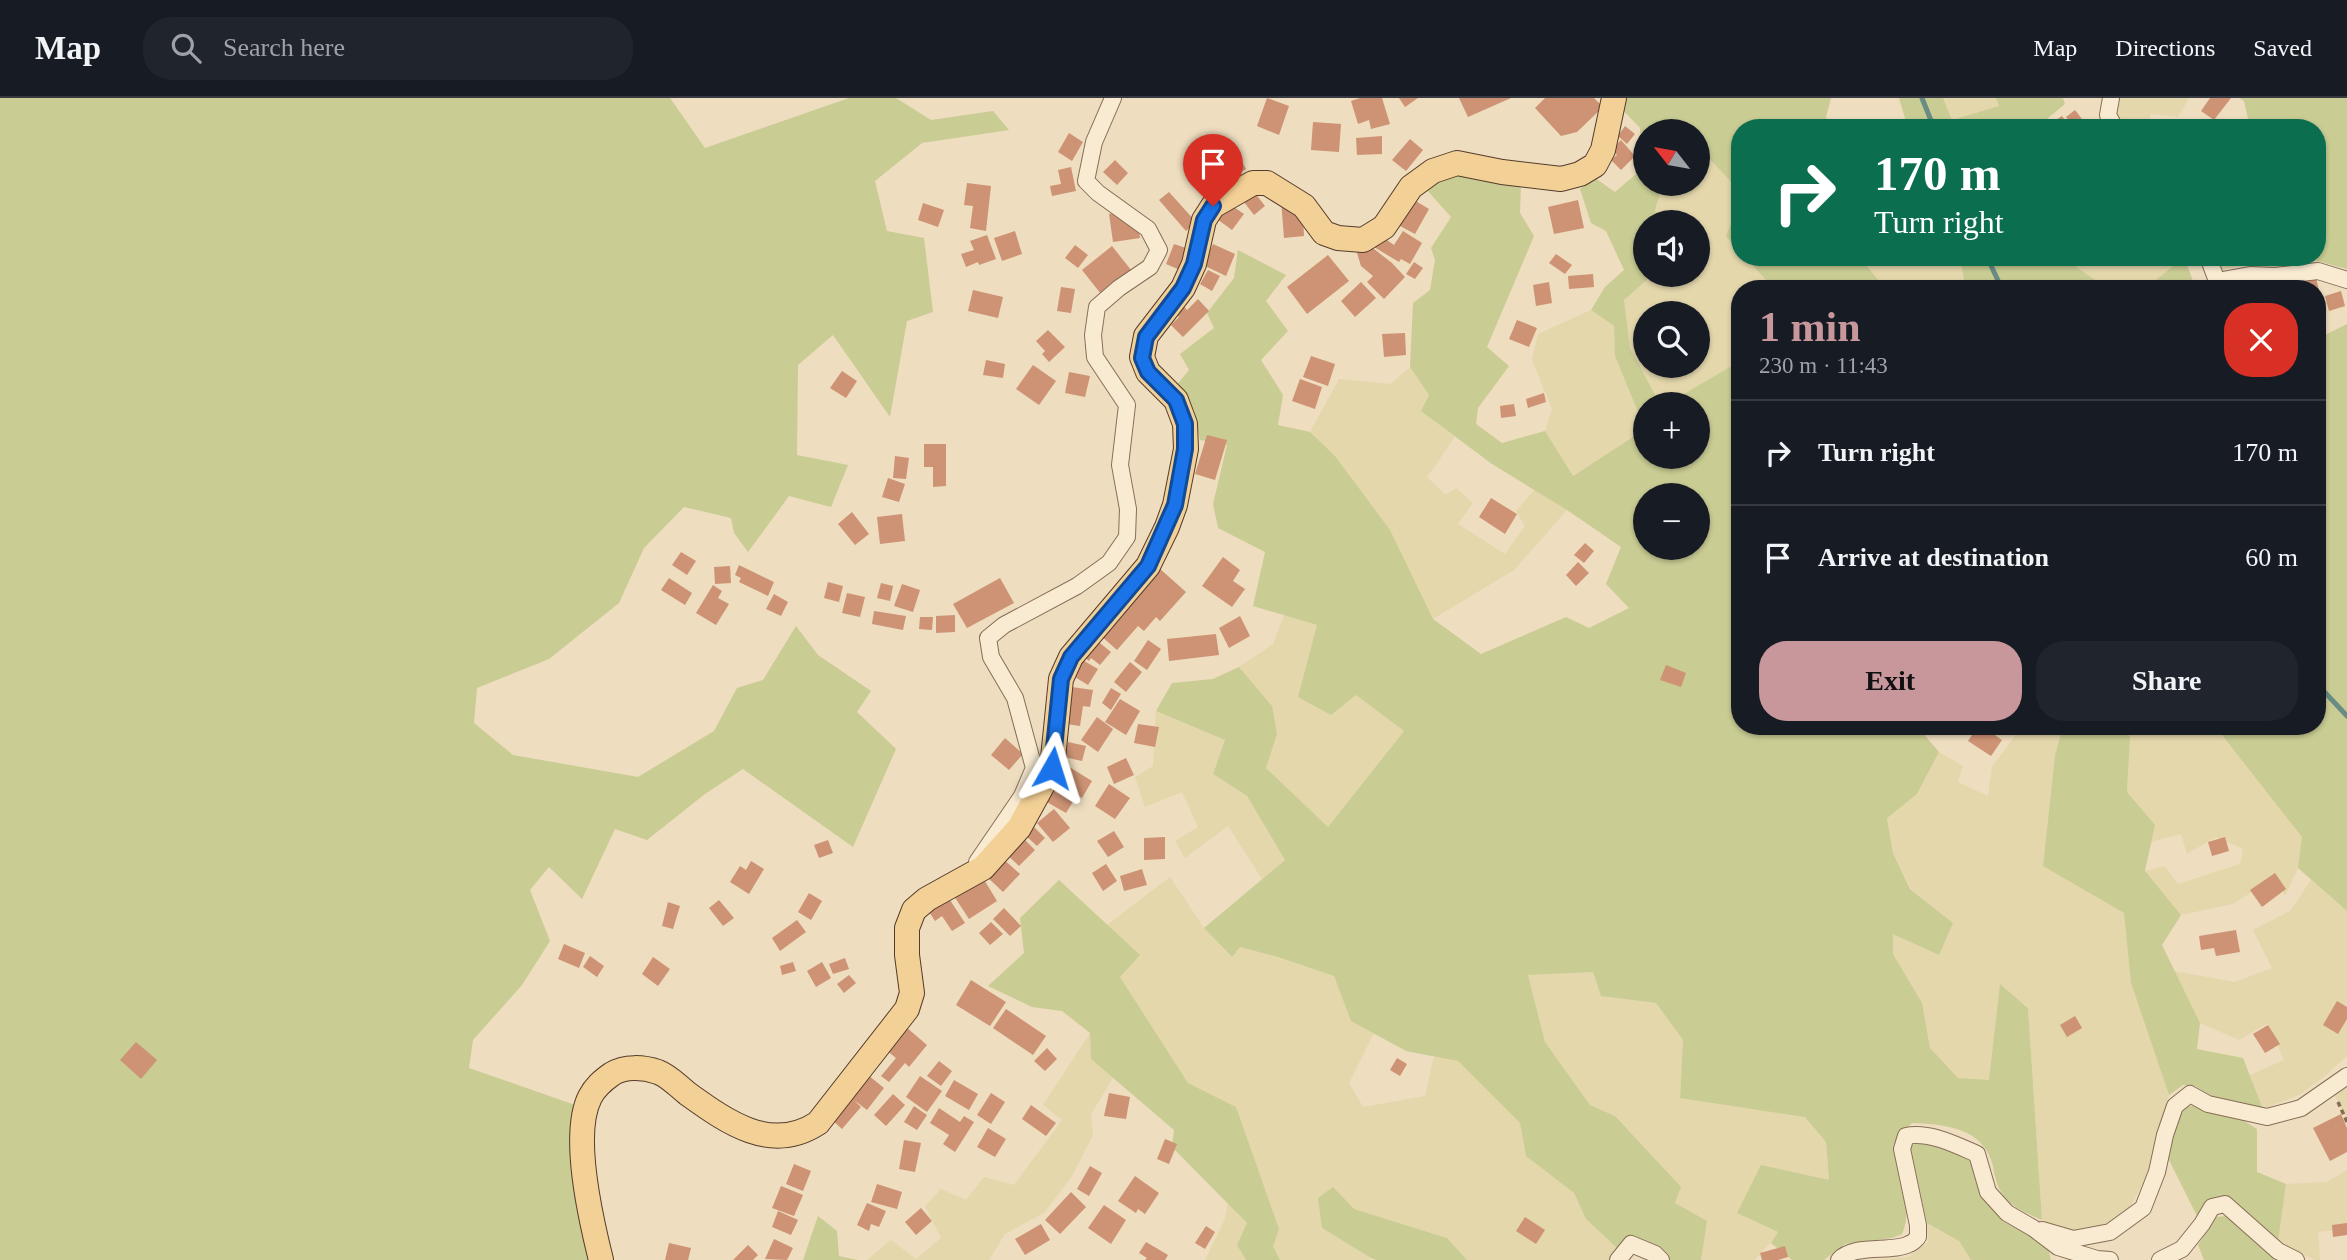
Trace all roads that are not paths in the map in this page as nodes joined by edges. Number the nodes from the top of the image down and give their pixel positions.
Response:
1 (1113, 98) edge
2 (1614, 98) edge
3 (2111, 98) edge
4 (2110, 119) edge
5 (2222, 280) edge
6 (2347, 280) edge
7 (966, 879) junction
8 (2347, 1076) edge
9 (2033, 1228) junction
10 (601, 1260) edge
11 (1618, 1260) edge
12 (1661, 1260) edge
13 (1839, 1260) edge
14 (2110, 1260) edge
15 (2160, 1260) edge
16 (2296, 1260) edge

1 - 7 street
2 - 7 main road
3 - 4 street
5 - 6 street
7 - 10 main road
8 - 9 street
9 - 13 street
9 - 14 street
11 - 12 street
15 - 16 street

